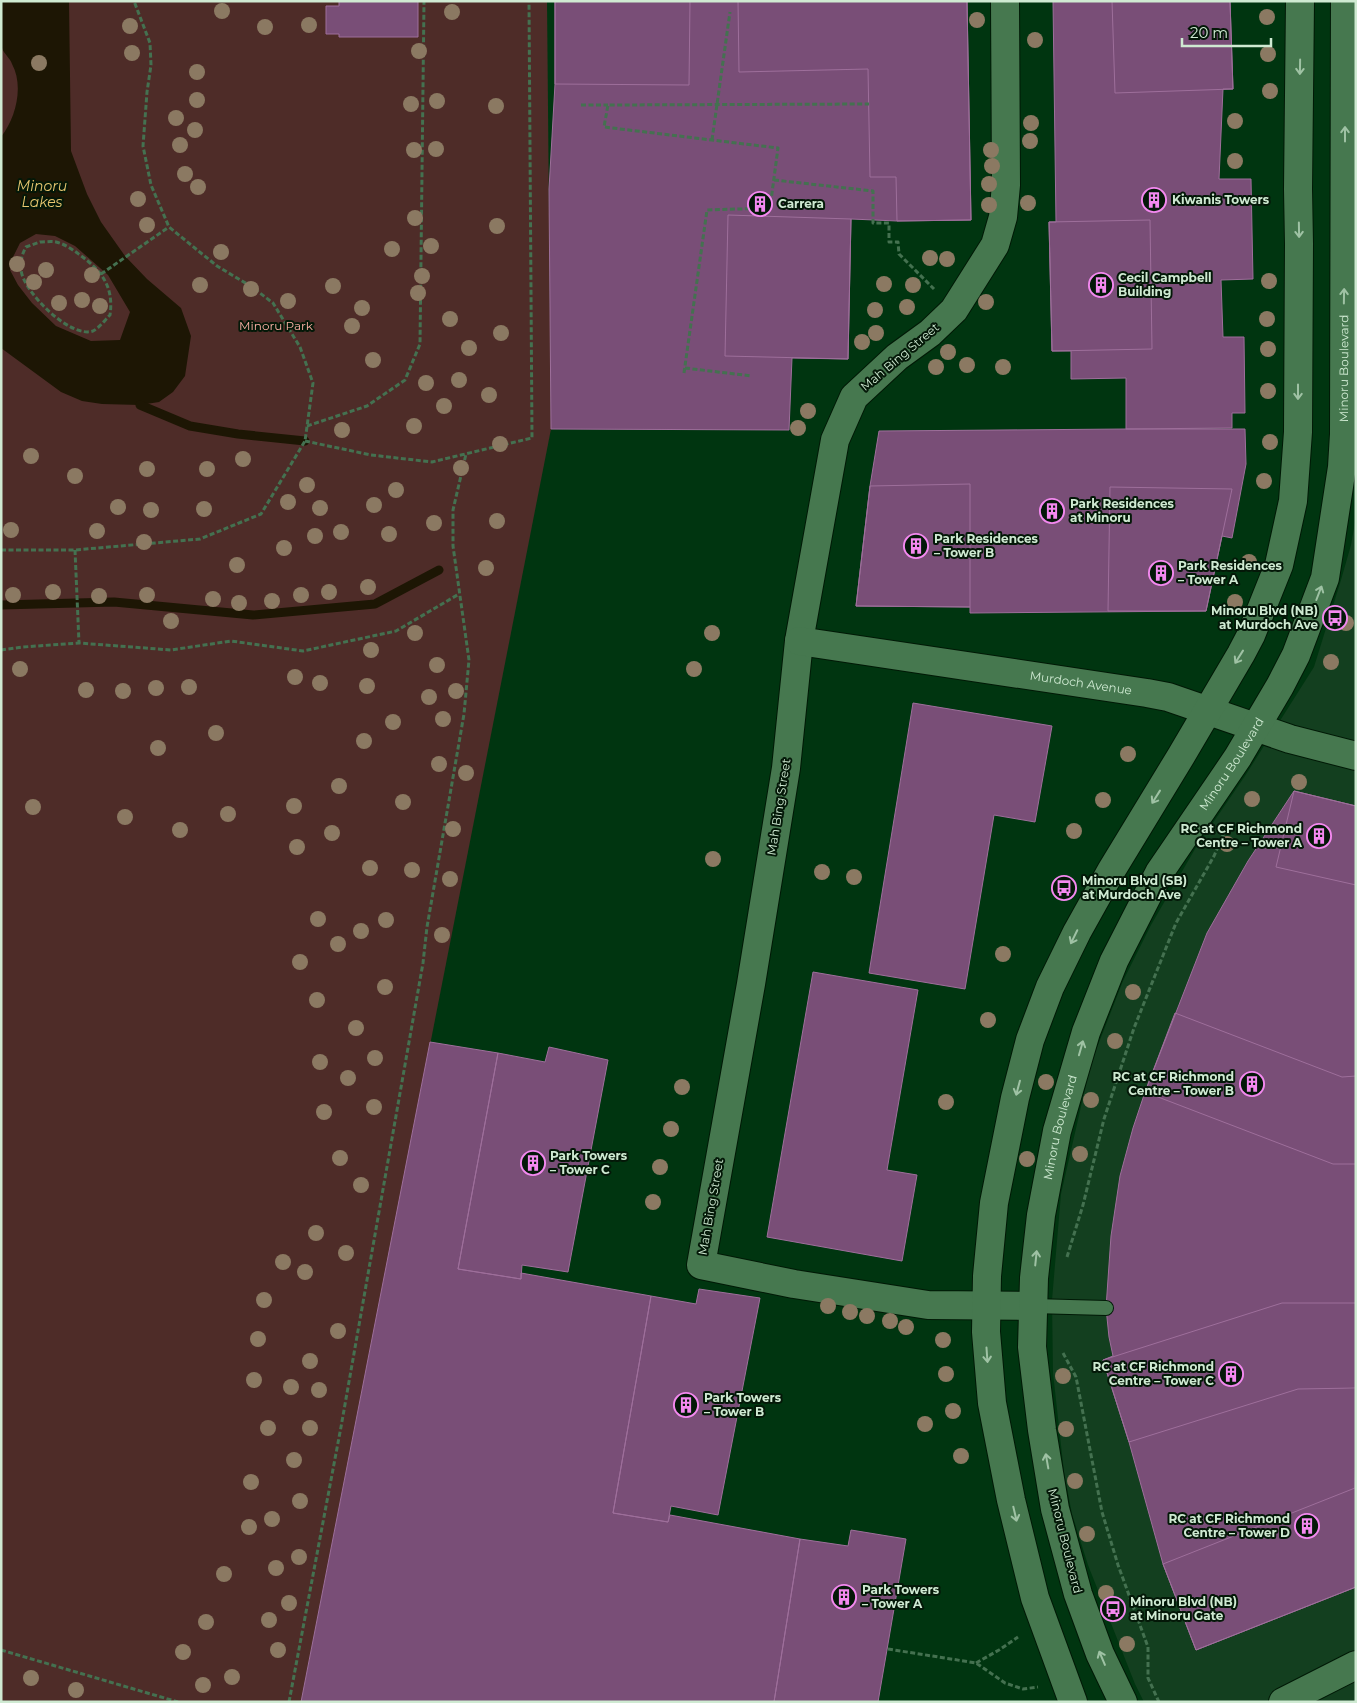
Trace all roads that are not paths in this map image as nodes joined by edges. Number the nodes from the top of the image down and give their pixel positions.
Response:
1 (1005, 1) edge
2 (1300, 1) edge
3 (1345, 1) edge
4 (1349, 467) edge
5 (799, 641) junction
6 (1207, 711) junction
7 (1256, 728) junction
8 (1356, 756) edge
9 (986, 1306) junction
10 (1046, 1307) junction
11 (1106, 1308) dead end
12 (1356, 1665) edge
13 (1073, 1702) edge
14 (1123, 1702) edge
15 (1282, 1702) edge

1 - 5 street, Mah Bing Street
2 -> 6 street
4 -> 3 street, Minoru Boulevard
7 -> 4 street, Minoru Boulevard
5 - 6 street, Murdoch Avenue
5 - 9 street, Mah Bing Street
6 - 7 street, Murdoch Avenue
6 -> 9 street
7 - 8 street, Murdoch Avenue
10 -> 7 street, Minoru Boulevard
9 - 10 street, Mah Bing Street
9 -> 13 street
10 - 11 lane, Mah Bing Street
14 -> 10 street, Minoru Boulevard
12 - 15 street

